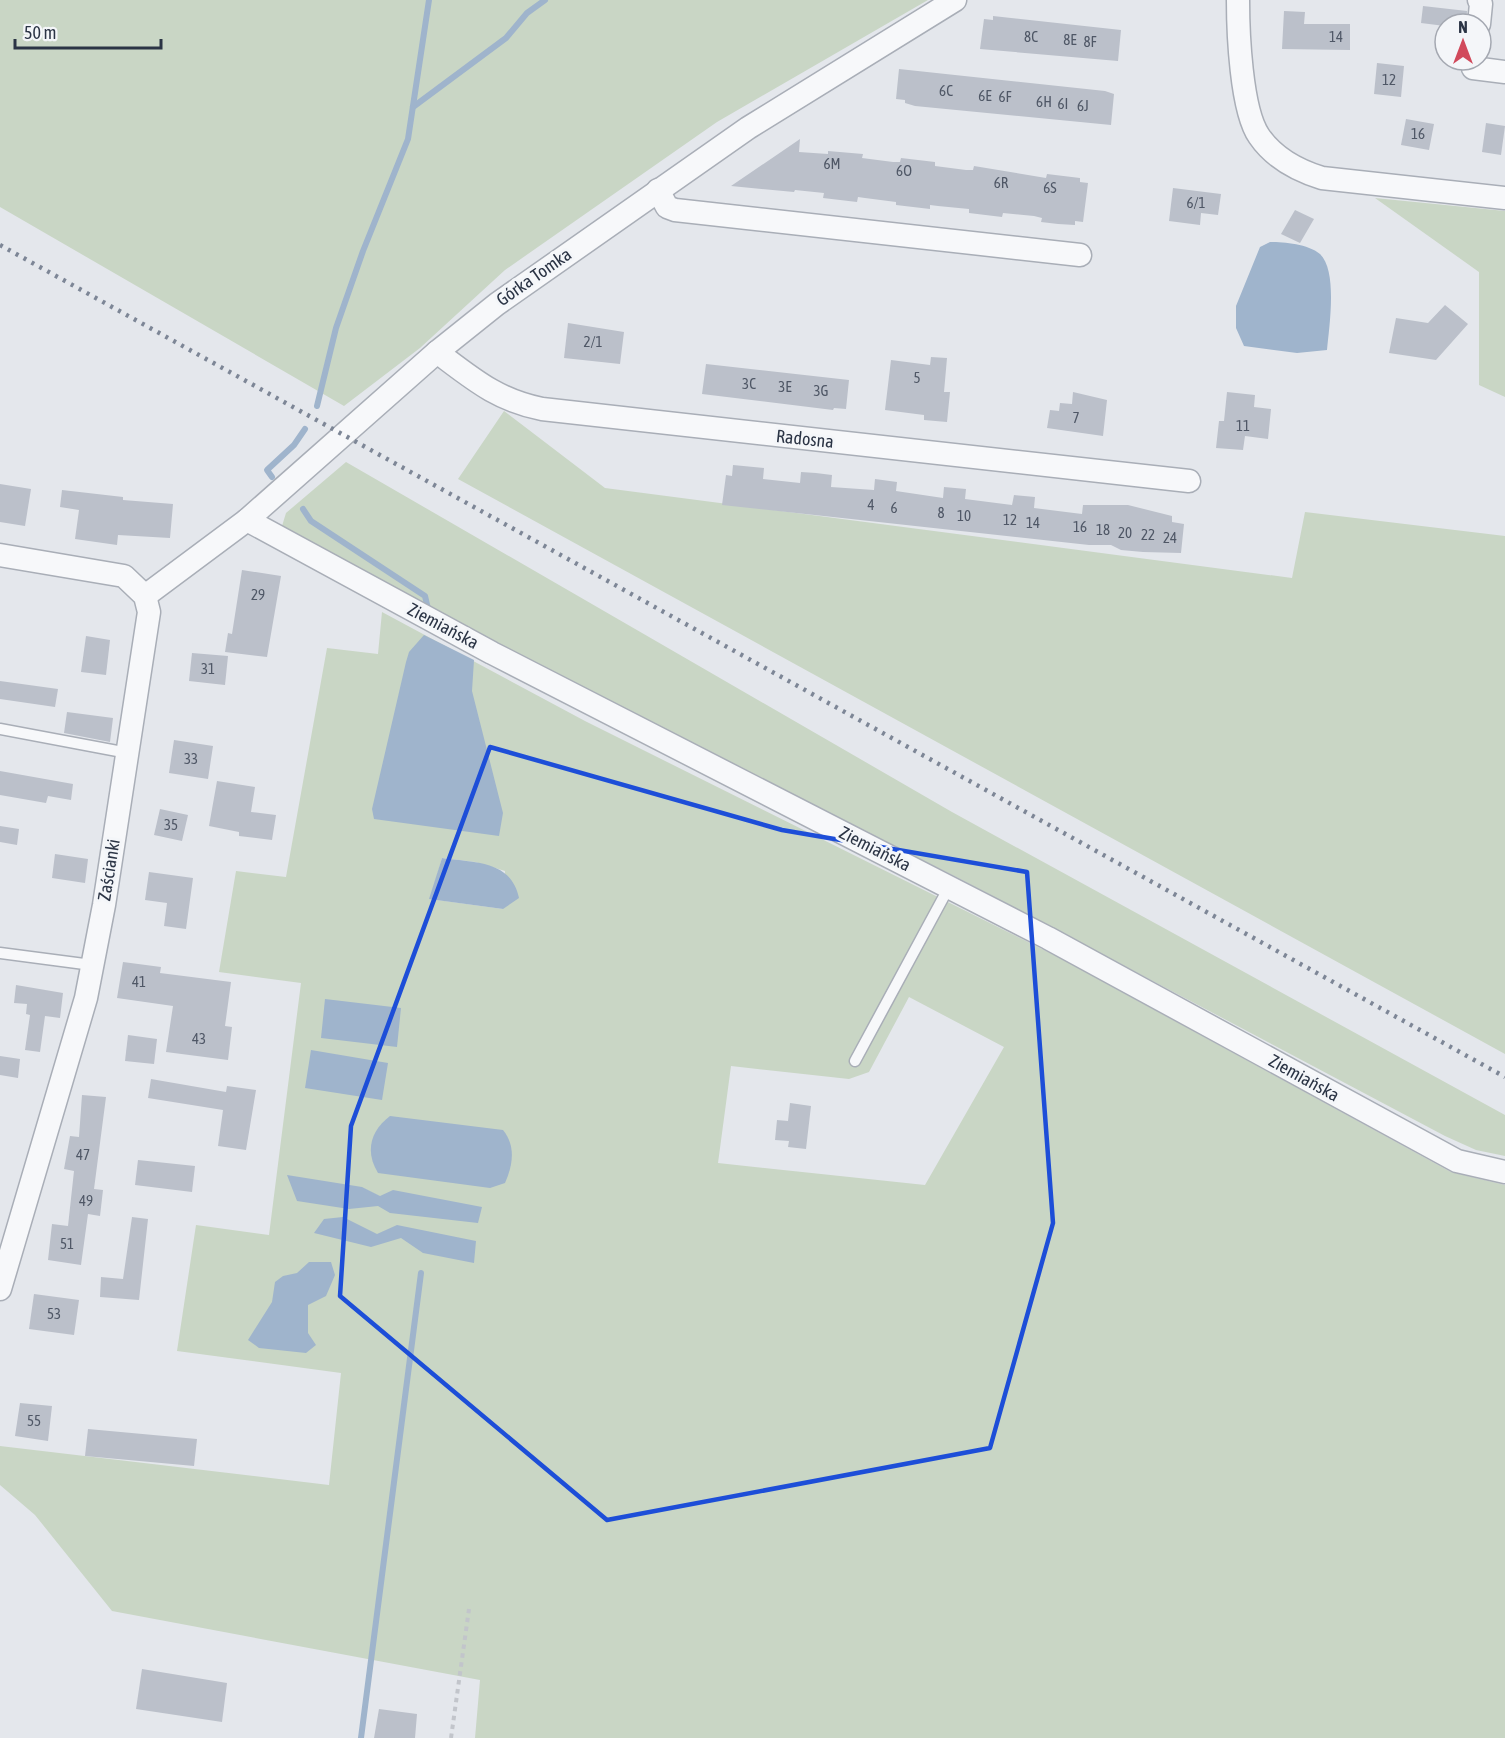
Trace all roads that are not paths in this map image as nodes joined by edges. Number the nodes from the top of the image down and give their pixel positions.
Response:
1 (954, 0) edge
2 (1238, 0) edge
3 (658, 190) junction
4 (1505, 198) edge
5 (1080, 255) dead end
6 (437, 352) junction
7 (1189, 481) dead end
8 (247, 520) junction
9 (0, 555) edge
10 (145, 596) junction
11 (0, 729) edge
12 (128, 753) junction
13 (949, 887) junction
14 (0, 952) edge
15 (92, 966) junction
16 (855, 1061) dead end
17 (1505, 1172) edge
18 (0, 1289) edge

1 - 3 street, Górka Tomka
2 - 4 street
3 - 5 street
3 - 6 street, Górka Tomka
6 - 7 street, Radosna
6 - 8 street, Górka Tomka
8 - 10 street, Górka Tomka
8 - 13 street, Ziemiańska
9 - 10 street
10 - 12 street, Zaścianki
11 - 12 lane
12 - 15 street, Zaścianki
13 - 16 lane
13 - 17 street, Ziemiańska
14 - 15 lane
15 - 18 street, Zaścianki

